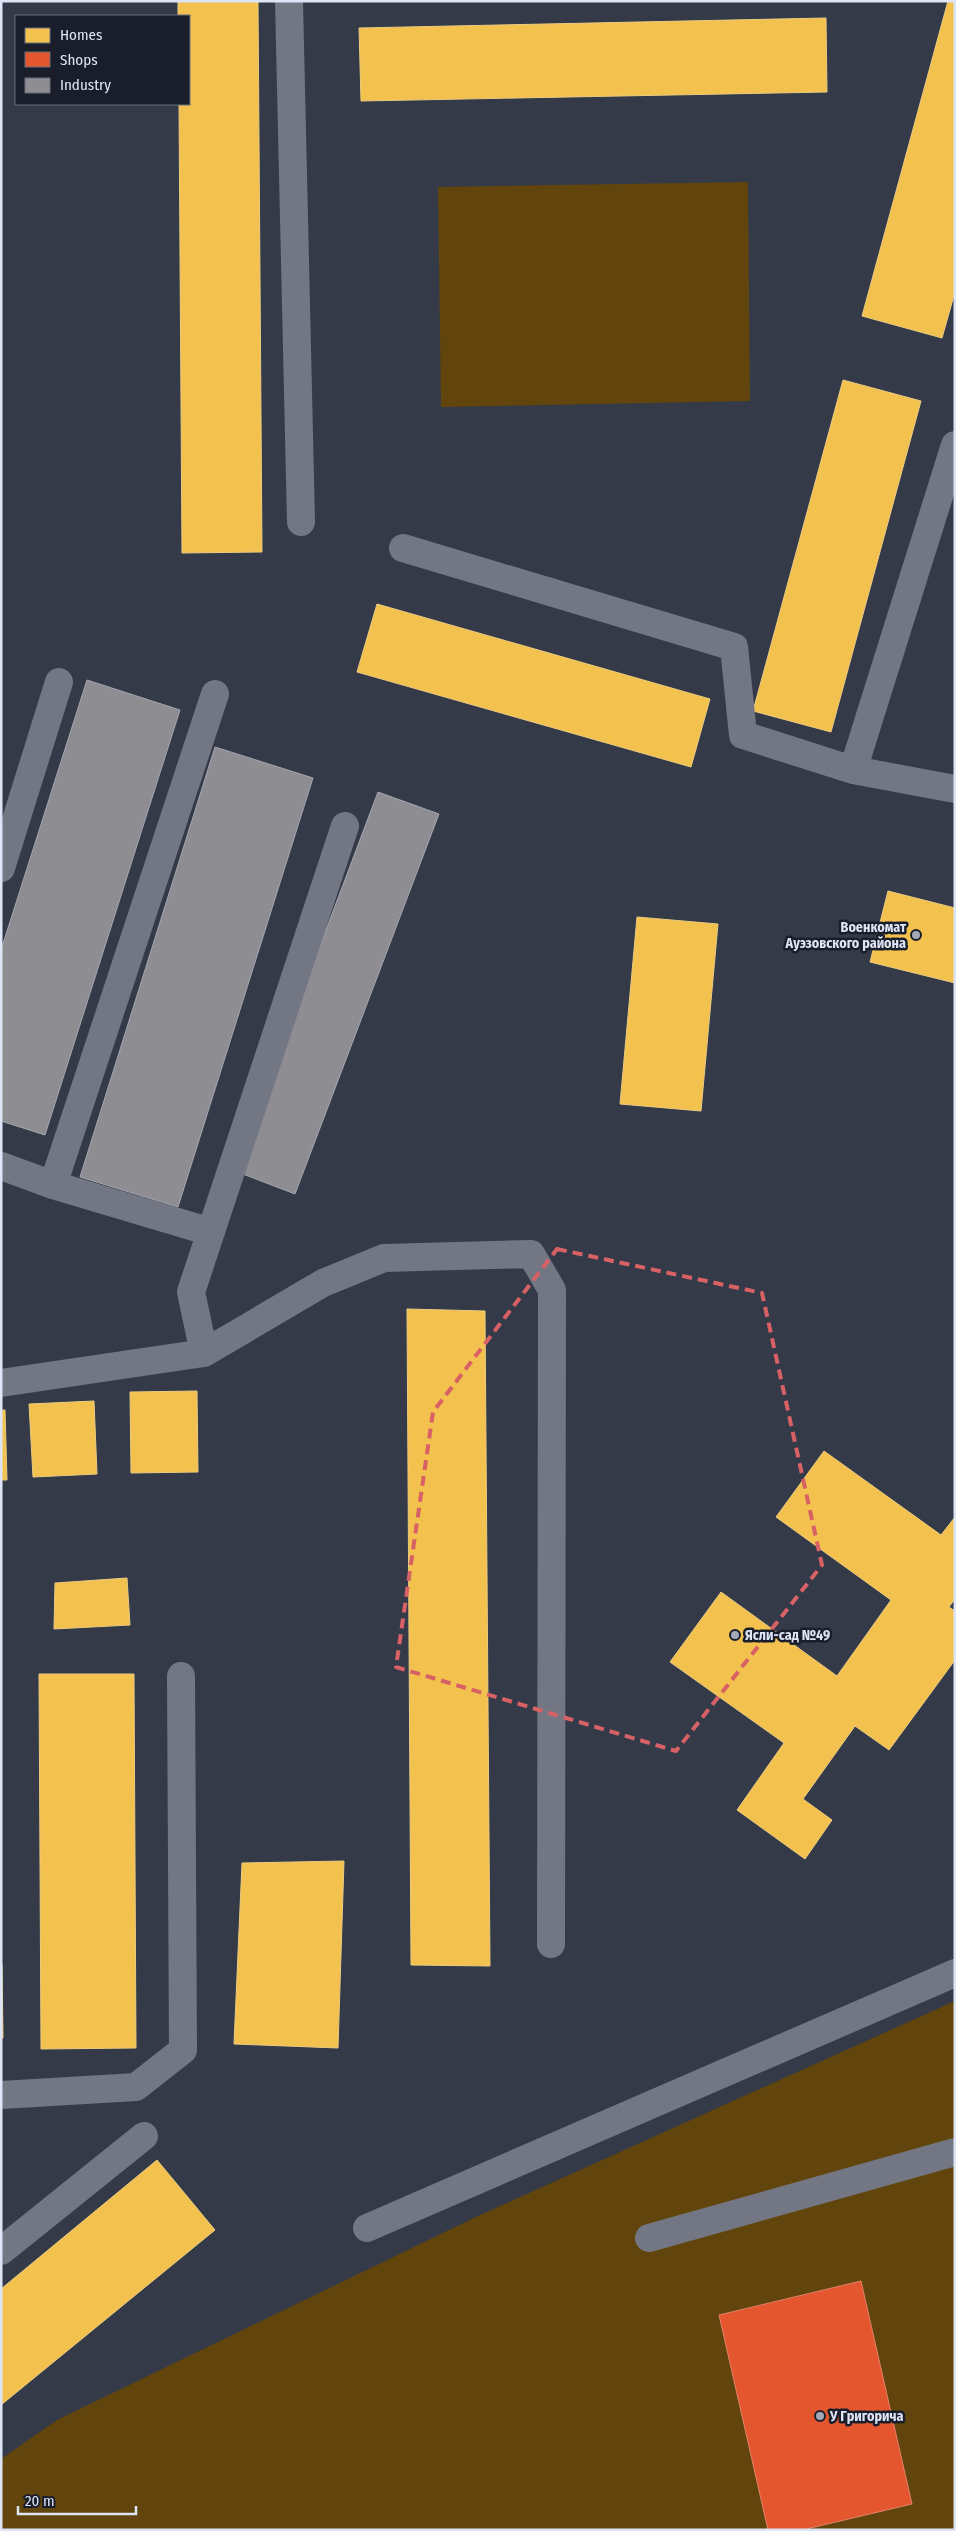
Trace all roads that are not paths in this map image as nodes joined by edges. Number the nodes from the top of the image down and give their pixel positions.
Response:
1 (289, 1) edge
2 (955, 445) edge
3 (300, 522) dead end
4 (402, 548) dead end
5 (59, 682) dead end
6 (216, 694) dead end
7 (853, 770) junction
8 (955, 789) edge
9 (345, 826) dead end
10 (1, 868) edge
11 (1, 1166) edge
12 (53, 1185) junction
13 (211, 1232) junction
14 (204, 1353) junction
15 (1, 1383) edge
16 (181, 1676) dead end
17 (551, 1944) dead end
18 (955, 1973) edge
19 (1, 2095) edge
20 (144, 2136) dead end
21 (955, 2152) edge
22 (367, 2228) dead end
23 (649, 2238) dead end
24 (1, 2251) edge

1 - 3 lane
2 - 7 lane
4 - 7 lane
5 - 10 lane
6 - 12 lane
7 - 8 lane
9 - 13 lane
11 - 12 lane
12 - 13 lane
13 - 14 lane
14 - 15 lane
14 - 17 lane
16 - 19 lane
18 - 22 lane
20 - 24 lane
21 - 23 lane

